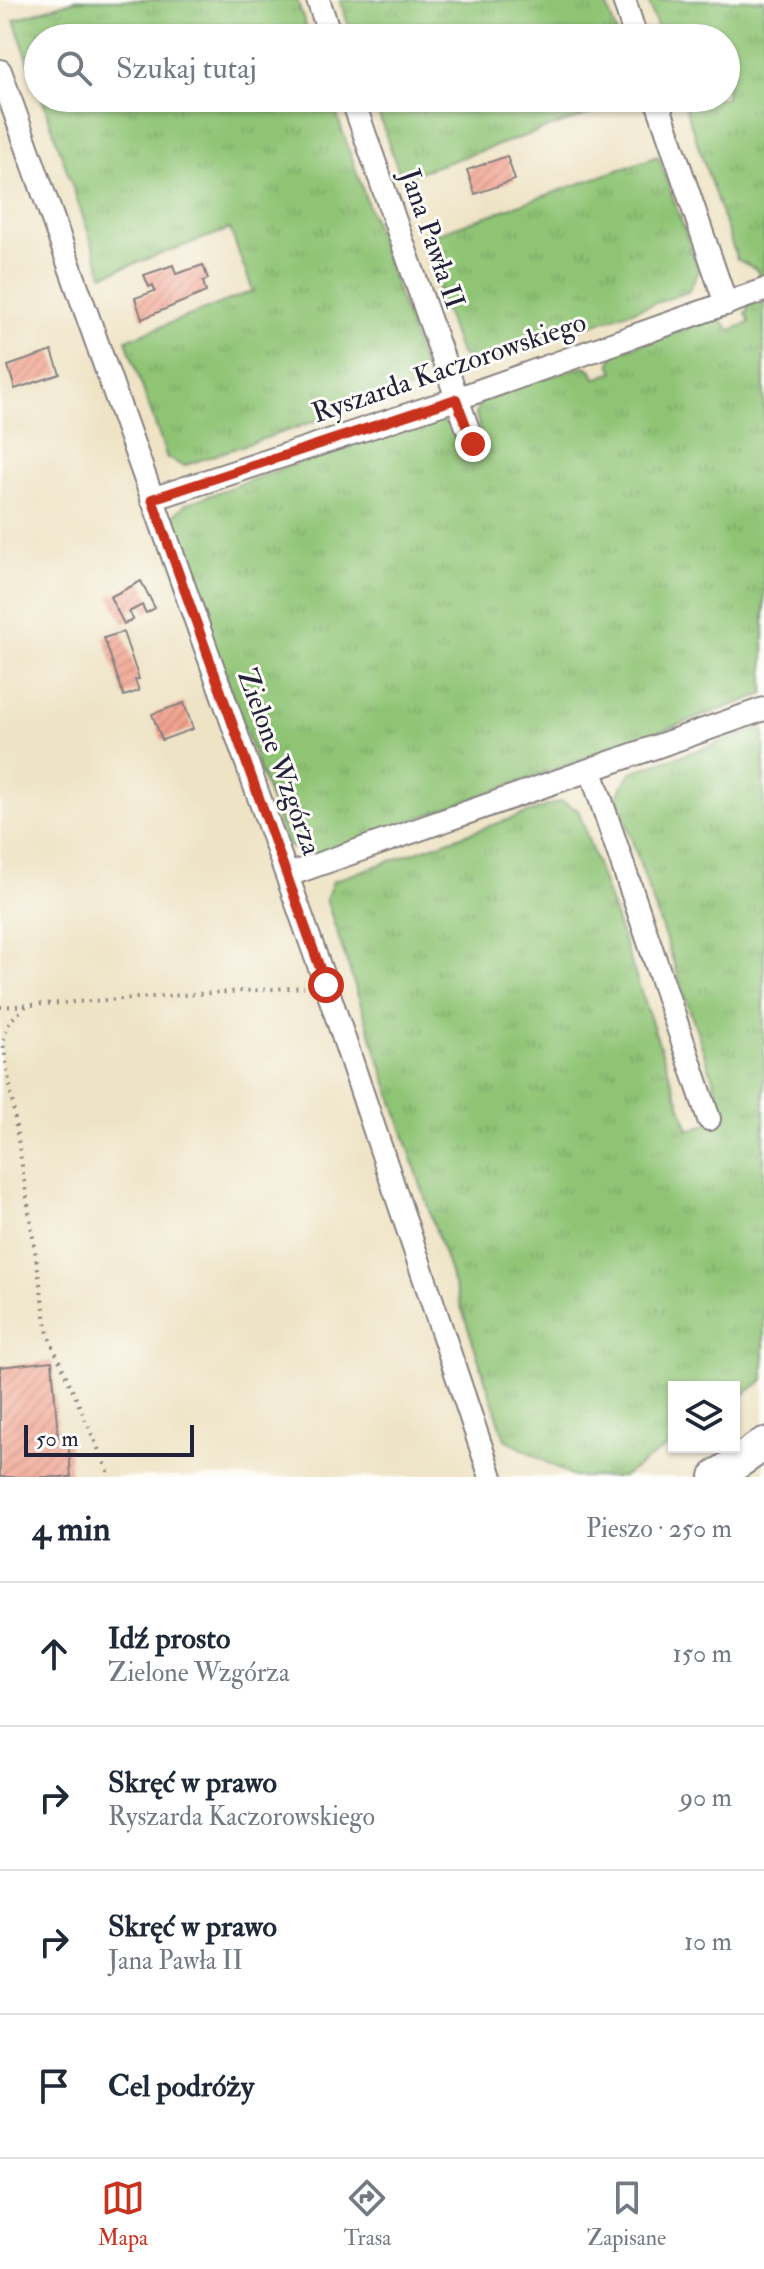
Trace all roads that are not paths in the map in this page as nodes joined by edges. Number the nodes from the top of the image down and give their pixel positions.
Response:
1 (318, 0) edge
2 (624, 0) edge
3 (326, 24) edge
4 (632, 24) edge
5 (0, 71) edge
6 (357, 112) edge
7 (661, 112) edge
8 (764, 290) edge
9 (726, 304) junction
10 (456, 399) junction
11 (473, 444) dead end
12 (152, 499) junction
13 (764, 709) edge
14 (591, 771) junction
15 (288, 875) junction
16 (709, 1119) dead end
17 (764, 1444) edge
18 (491, 1477) edge
19 (716, 1477) edge

1 - 3 street
2 - 4 street
5 - 12 street, Zielone Wzgórza
6 - 10 street, Jana Pawła II
7 - 9 street
8 - 9 street, Ryszarda Kaczorowskiego
9 - 10 street, Ryszarda Kaczorowskiego
10 - 11 street, Jana Pawła II
10 - 12 street, Ryszarda Kaczorowskiego
12 - 15 street, Zielone Wzgórza
13 - 14 street
14 - 15 street
14 - 16 street
15 - 18 street, Zielone Wzgórza
17 - 19 highway

